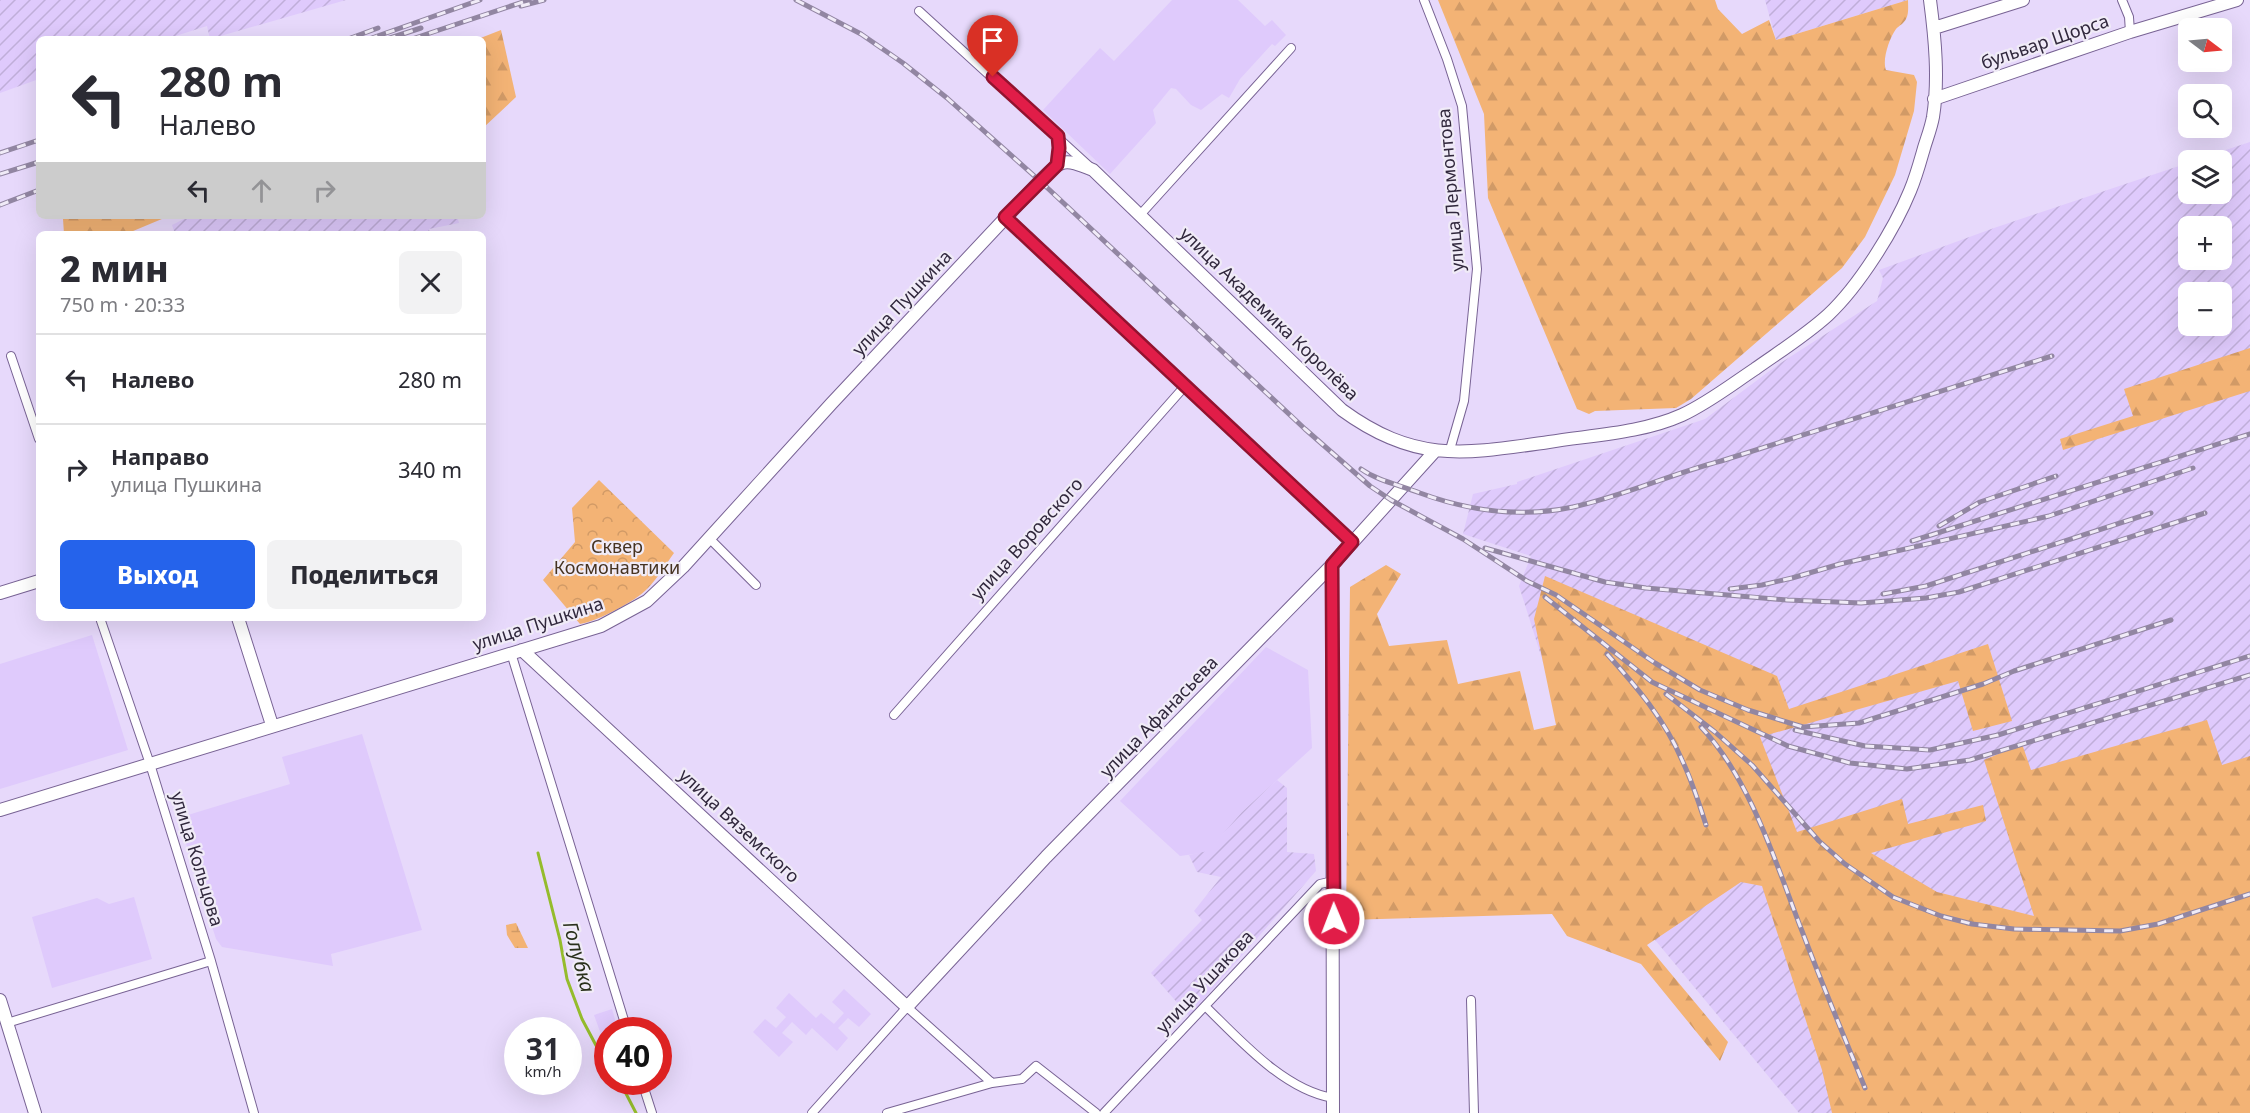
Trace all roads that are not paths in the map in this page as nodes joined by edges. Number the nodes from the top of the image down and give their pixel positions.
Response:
1 (1424, 0) edge
2 (1930, 0) edge
3 (2023, 0) edge
4 (2122, 0) edge
5 (2237, 0) edge
6 (920, 11) dead end
7 (1934, 28) junction
8 (2130, 32) junction
9 (1292, 48) dead end
10 (1934, 99) junction
11 (1058, 136) junction
12 (1057, 165) junction
13 (1093, 170) junction
14 (1140, 215) junction
15 (1005, 217) junction
16 (11, 356) dead end
17 (1185, 386) junction
18 (36, 430) edge
19 (1435, 451) junction
20 (1449, 453) junction
21 (710, 539) junction
22 (1352, 542) junction
23 (1332, 565) junction
24 (36, 582) edge
25 (756, 585) dead end
26 (0, 592) edge
27 (101, 621) edge
28 (239, 621) edge
29 (516, 652) junction
30 (894, 715) dead end
31 (272, 725) junction
32 (150, 764) junction
33 (0, 810) edge
34 (1333, 881) junction
35 (212, 961) junction
36 (1471, 1000) dead end
37 (1205, 1006) junction
38 (907, 1007) junction
39 (3, 1011) edge
40 (623, 1017) edge
41 (992, 1083) junction
42 (646, 1095) edge
43 (1333, 1098) junction
44 (35, 1113) edge
45 (254, 1113) edge
46 (652, 1113) edge
47 (812, 1113) edge
48 (886, 1113) edge
49 (1096, 1113) edge
50 (1104, 1113) edge
51 (1333, 1113) edge
52 (1474, 1113) edge

1 - 20 street, улица Лермонтова
2 - 7 main road
3 - 7 main road
4 - 8 street
5 - 8 main road, бульвар Щорса
6 - 11 street, улица Академика Королёва
7 - 10 main road
8 - 10 main road, бульвар Щорса
9 - 14 street
10 - 20 main road, улица Академика Королёва
11 - 12 street
11 - 13 street, улица Академика Королёва
12 - 13 main road
12 - 15 main road, улица Пушкина
13 - 14 main road, улица Академика Королёва
14 - 19 main road, улица Академика Королёва
15 - 17 street
15 - 21 main road, улица Пушкина
16 - 18 street
17 - 22 street
17 - 30 street, улица Воровского
19 - 20 main road, улица Академика Королёва
19 - 22 main road, улица Афанасьева
21 - 25 street
21 - 29 main road, улица Пушкина
22 - 23 main road, улица Афанасьева
23 - 34 main road
23 - 38 main road, улица Афанасьева
24 - 26 main road
27 - 32 street, улица Кольцова
28 - 31 main road
29 - 31 main road, улица Пушкина
29 - 38 main road, улица Вяземского
29 - 40 street
31 - 32 main road, улица Пушкина
32 - 33 main road, улица Пушкина
32 - 35 street, улица Кольцова
34 - 37 street, улица Ушакова
34 - 43 main road
35 - 39 street
35 - 45 street, улица Кольцова
36 - 52 street
37 - 43 street
37 - 50 street, улица Ушакова
38 - 41 street, улица Вяземского
38 - 47 street
39 - 44 main road
41 - 48 street
41 - 49 street
42 - 46 street
43 - 51 main road

